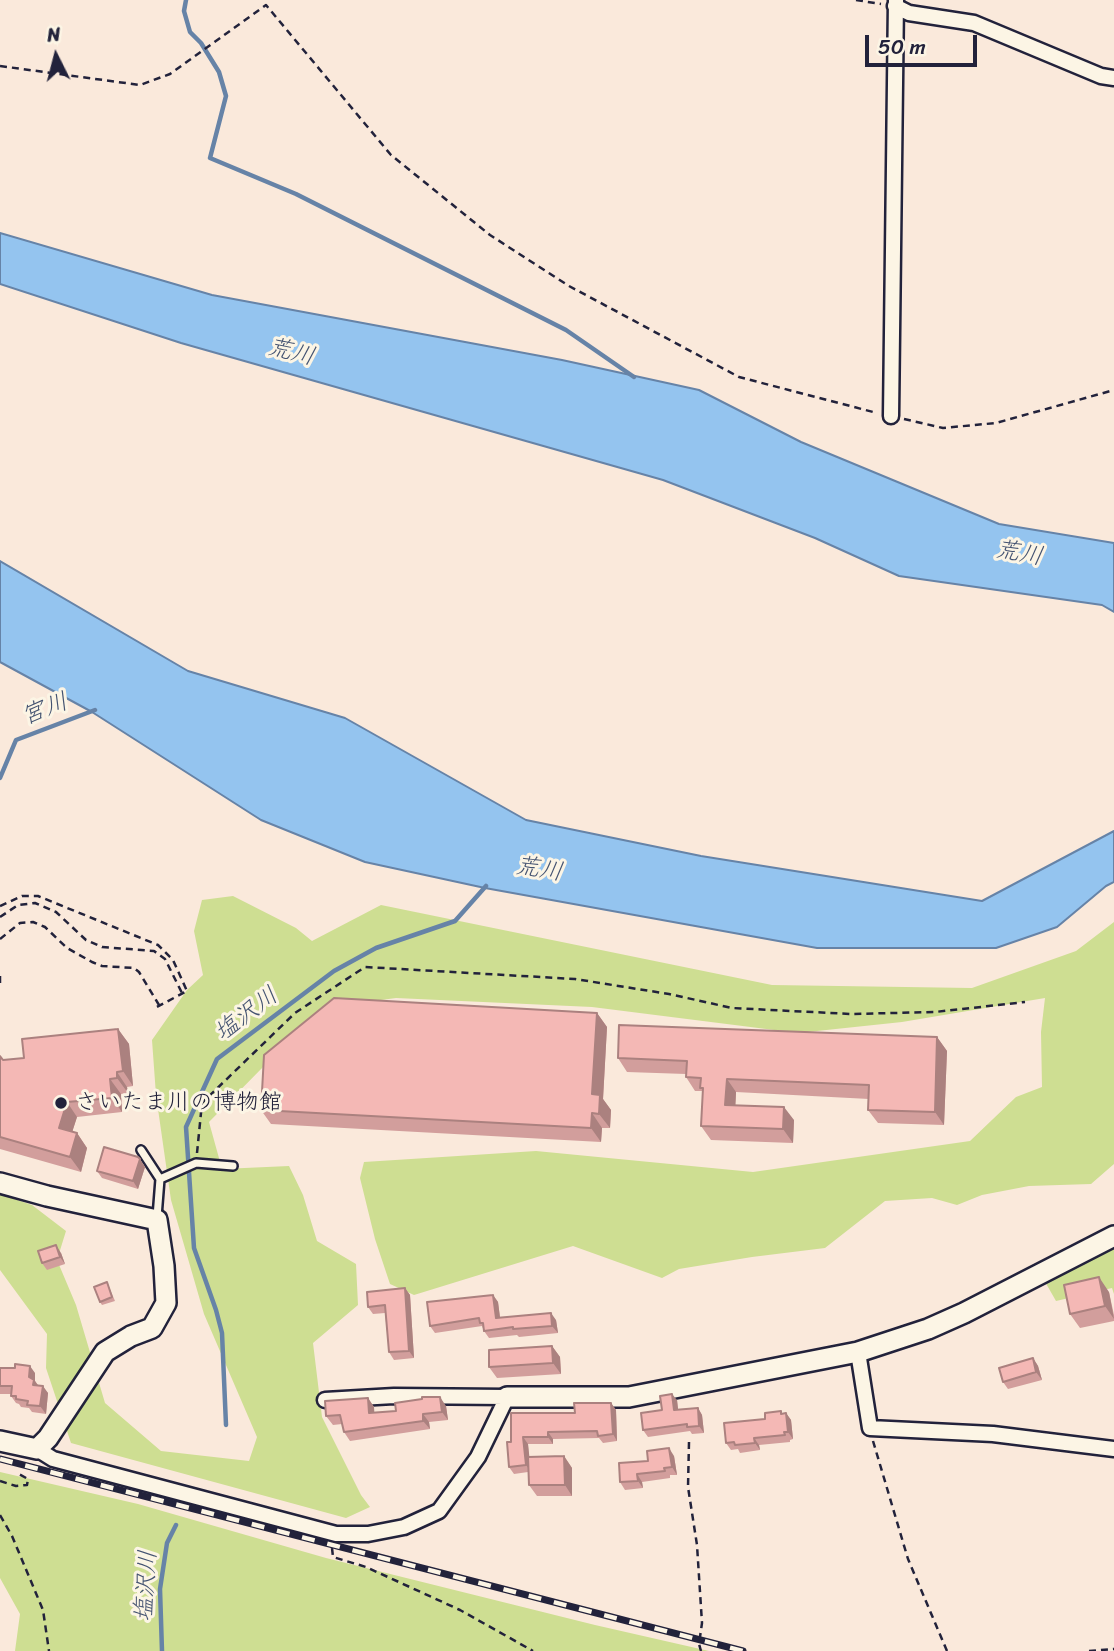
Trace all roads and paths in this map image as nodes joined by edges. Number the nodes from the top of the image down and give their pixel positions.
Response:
1 (856, 0) edge
2 (896, 3) edge
3 (0, 66) edge
4 (1114, 78) edge
5 (1114, 390) edge
6 (891, 416) junction
7 (0, 906) edge
8 (0, 916) edge
9 (0, 939) edge
10 (0, 976) edge
11 (0, 987) edge
12 (182, 994) junction
13 (1025, 1002) dead end
14 (159, 1005) junction
15 (153, 1009) dead end
16 (141, 1150) dead end
17 (196, 1163) junction
18 (233, 1166) dead end
19 (160, 1179) junction
20 (0, 1183) edge
21 (157, 1220) junction
22 (1114, 1236) edge
23 (858, 1352) junction
24 (507, 1397) junction
25 (326, 1400) edge
26 (870, 1428) junction
27 (0, 1441) edge
28 (689, 1442) dead end
29 (37, 1449) junction
30 (1114, 1449) edge
31 (17, 1473) dead end
32 (0, 1481) edge
33 (0, 1515) edge
34 (336, 1534) junction
35 (1114, 1649) edge
36 (49, 1651) edge
37 (533, 1651) edge
38 (701, 1651) edge
39 (947, 1651) edge
40 (1090, 1651) edge

1 - 2 path
2 - 4 street
2 - 6 street
3 - 6 path
5 - 6 path
7 - 12 path
8 - 12 path
9 - 14 path
10 - 11 path
12 - 14 path
13 - 17 path
14 - 15 path
16 - 19 lane
17 - 18 lane
17 - 19 lane
19 - 21 lane
20 - 21 street
21 - 29 street
22 - 23 street
23 - 24 street
23 - 26 street
24 - 25 street
24 - 34 street
26 - 30 street
26 - 39 path
27 - 29 street
28 - 38 path
29 - 34 street
31 - 32 path
33 - 36 path
34 - 37 path
35 - 40 path

